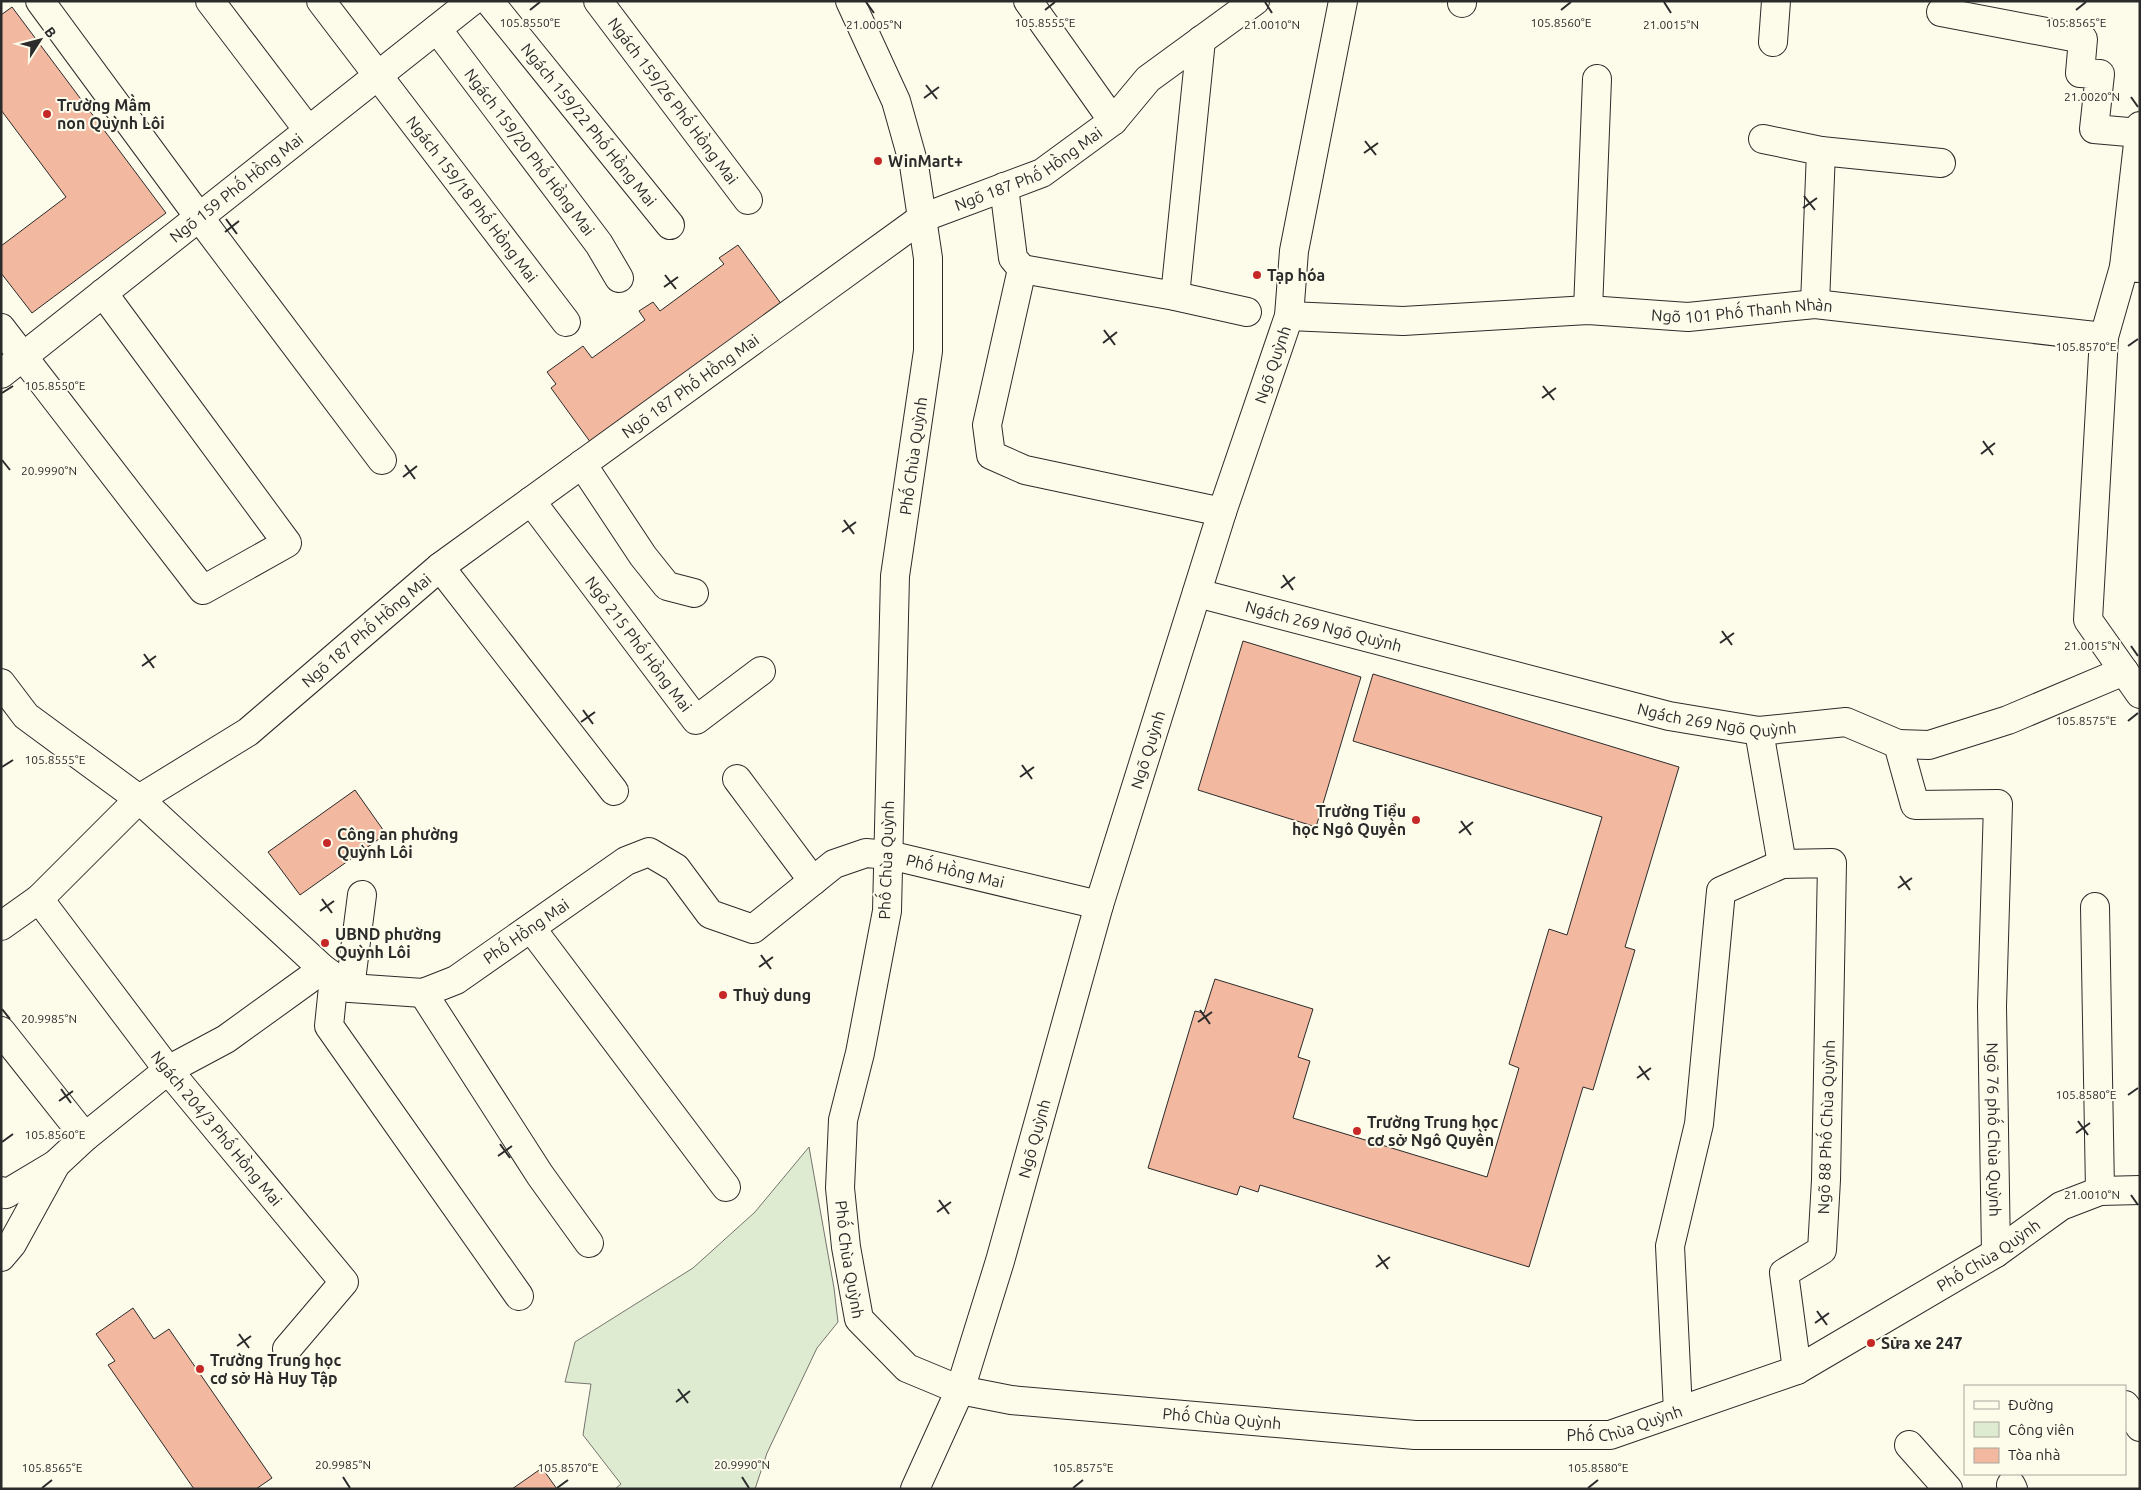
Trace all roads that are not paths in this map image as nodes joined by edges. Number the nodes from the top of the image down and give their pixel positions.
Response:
1 (40, 1) edge
2 (210, 1) edge
3 (321, 1) edge
4 (472, 1) edge
5 (489, 1) edge
6 (598, 1) edge
7 (850, 1) edge
8 (1028, 1) edge
9 (1255, 1) edge
10 (1343, 1) edge
11 (1776, 1) edge
12 (1941, 12) dead end
13 (436, 29) junction
14 (1201, 40) junction
15 (1774, 42) dead end
16 (377, 76) junction
17 (1597, 79) dead end
18 (1113, 121) junction
19 (2140, 126) edge
20 (308, 130) junction
21 (2140, 133) edge
22 (1763, 139) dead end
23 (1821, 151) junction
24 (1941, 162) dead end
25 (1004, 188) junction
26 (748, 200) dead end
27 (199, 218) junction
28 (922, 218) junction
29 (670, 224) dead end
30 (1022, 268) junction
31 (2132, 268) edge
32 (619, 278) dead end
33 (103, 293) junction
34 (1175, 296) junction
35 (1815, 304) junction
36 (1588, 310) junction
37 (1247, 312) dead end
38 (1289, 316) junction
39 (566, 322) dead end
40 (1, 328) edge
41 (2104, 337) junction
42 (23, 356) junction
43 (1, 374) edge
44 (382, 460) dead end
45 (582, 464) junction
46 (531, 501) junction
47 (1222, 512) junction
48 (440, 567) junction
49 (694, 593) dead end
50 (1198, 593) junction
51 (762, 670) dead end
52 (2124, 671) junction
53 (1, 683) edge
54 (2140, 694) edge
55 (1759, 731) junction
56 (1898, 744) junction
57 (737, 779) dead end
58 (614, 791) dead end
59 (139, 799) junction
60 (888, 855) junction
61 (1782, 864) junction
62 (813, 881) junction
63 (362, 895) dead end
64 (39, 899) junction
65 (1099, 905) junction
66 (2095, 907) dead end
67 (1, 926) edge
68 (531, 928) junction
69 (336, 978) junction
70 (423, 993) junction
71 (1, 1031) edge
72 (168, 1070) junction
73 (85, 1137) junction
74 (56, 1164) junction
75 (726, 1187) dead end
76 (2140, 1190) edge
77 (1, 1191) edge
78 (2100, 1191) junction
79 (589, 1244) dead end
80 (1996, 1253) junction
81 (1, 1257) edge
82 (519, 1296) dead end
83 (287, 1350) dead end
84 (1798, 1370) junction
85 (960, 1390) junction
86 (2126, 1407) edge
87 (1678, 1411) junction
88 (2140, 1427) edge
89 (1909, 1445) dead end
90 (915, 1489) edge
91 (1948, 1489) edge

1 - 27 street
2 - 20 street
3 - 16 street, Ngách 159/18 Phố Hồng Mai
4 - 13 street, Ngõ 159 Phố Hồng Mai
5 - 29 street, Ngách 159/22 Phố Hồng Mai
6 - 26 street, Ngách 159/26 Phố Hồng Mai
7 - 28 street, Phố Chùa Quỳnh
8 - 18 street
9 - 14 street, Ngõ 187 Phố Hồng Mai
10 - 38 street, Ngõ Quỳnh
11 - 15 street
12 - 21 street
13 - 16 street, Ngõ 159 Phố Hồng Mai
13 - 32 street, Ngách 159/20 Phố Hồng Mai
14 - 18 street, Ngõ 187 Phố Hồng Mai
14 - 34 street
16 - 20 street, Ngõ 159 Phố Hồng Mai
16 - 39 street, Ngách 159/18 Phố Hồng Mai
17 - 36 street
18 - 25 street, Ngõ 187 Phố Hồng Mai
19 - 21 street
20 - 27 street, Ngõ 159 Phố Hồng Mai
21 - 31 street
22 - 23 street
23 - 24 street
23 - 35 street
25 - 28 street, Ngõ 187 Phố Hồng Mai
25 - 30 street
27 - 33 street, Ngõ 159 Phố Hồng Mai
27 - 44 street
28 - 45 street, Ngõ 187 Phố Hồng Mai
28 - 60 street, Phố Chùa Quỳnh
30 - 34 street
30 - 47 street
31 - 41 street
33 - 42 street, Ngõ 159 Phố Hồng Mai
33 - 42 street
34 - 37 street
35 - 36 street, Ngõ 101 Phố Thanh Nhàn
35 - 41 street, Ngõ 101 Phố Thanh Nhàn
36 - 38 street, Ngõ 101 Phố Thanh Nhàn
38 - 47 street, Ngõ Quỳnh
40 - 42 street
41 - 52 street
42 - 43 street, Ngõ 159 Phố Hồng Mai
45 - 46 street, Ngõ 187 Phố Hồng Mai
45 - 49 street
46 - 48 street, Ngõ 187 Phố Hồng Mai
46 - 51 street, Ngõ 215 Phố Hồng Mai
47 - 50 street, Ngõ Quỳnh
48 - 58 street
48 - 59 street, Ngõ 187 Phố Hồng Mai
50 - 55 street, Ngách 269 Ngõ Quỳnh
50 - 65 street, Ngõ Quỳnh
52 - 54 street
52 - 56 street
53 - 59 street
55 - 56 street, Ngách 269 Ngõ Quỳnh
55 - 61 street
56 - 80 street, Ngõ 76 phố Chùa Quỳnh
57 - 62 street
59 - 64 street, Ngõ 187 Phố Hồng Mai
59 - 69 street
60 - 62 street, Phố Hồng Mai
60 - 65 street, Phố Hồng Mai
60 - 85 street, Phố Chùa Quỳnh
61 - 84 street, Ngõ 88 Phố Chùa Quỳnh
61 - 87 street
62 - 68 street, Phố Hồng Mai
63 - 69 street
64 - 67 street, Ngõ 187 Phố Hồng Mai
64 - 72 street, Ngách 204/3 Phố Hồng Mai
65 - 85 street, Ngõ Quỳnh
66 - 78 street
68 - 70 street, Phố Hồng Mai
68 - 75 street
69 - 70 street, Phố Hồng Mai
69 - 72 street
69 - 82 street
70 - 79 street
71 - 73 street
72 - 73 street
72 - 83 street, Ngách 204/3 Phố Hồng Mai
73 - 74 street
74 - 77 street
74 - 81 street
76 - 78 street, Phố Chùa Quỳnh
78 - 80 street, Phố Chùa Quỳnh
80 - 84 street, Phố Chùa Quỳnh
84 - 87 street, Phố Chùa Quỳnh
85 - 87 street, Phố Chùa Quỳnh
85 - 90 street, Ngõ Quỳnh
86 - 88 street
89 - 91 street

